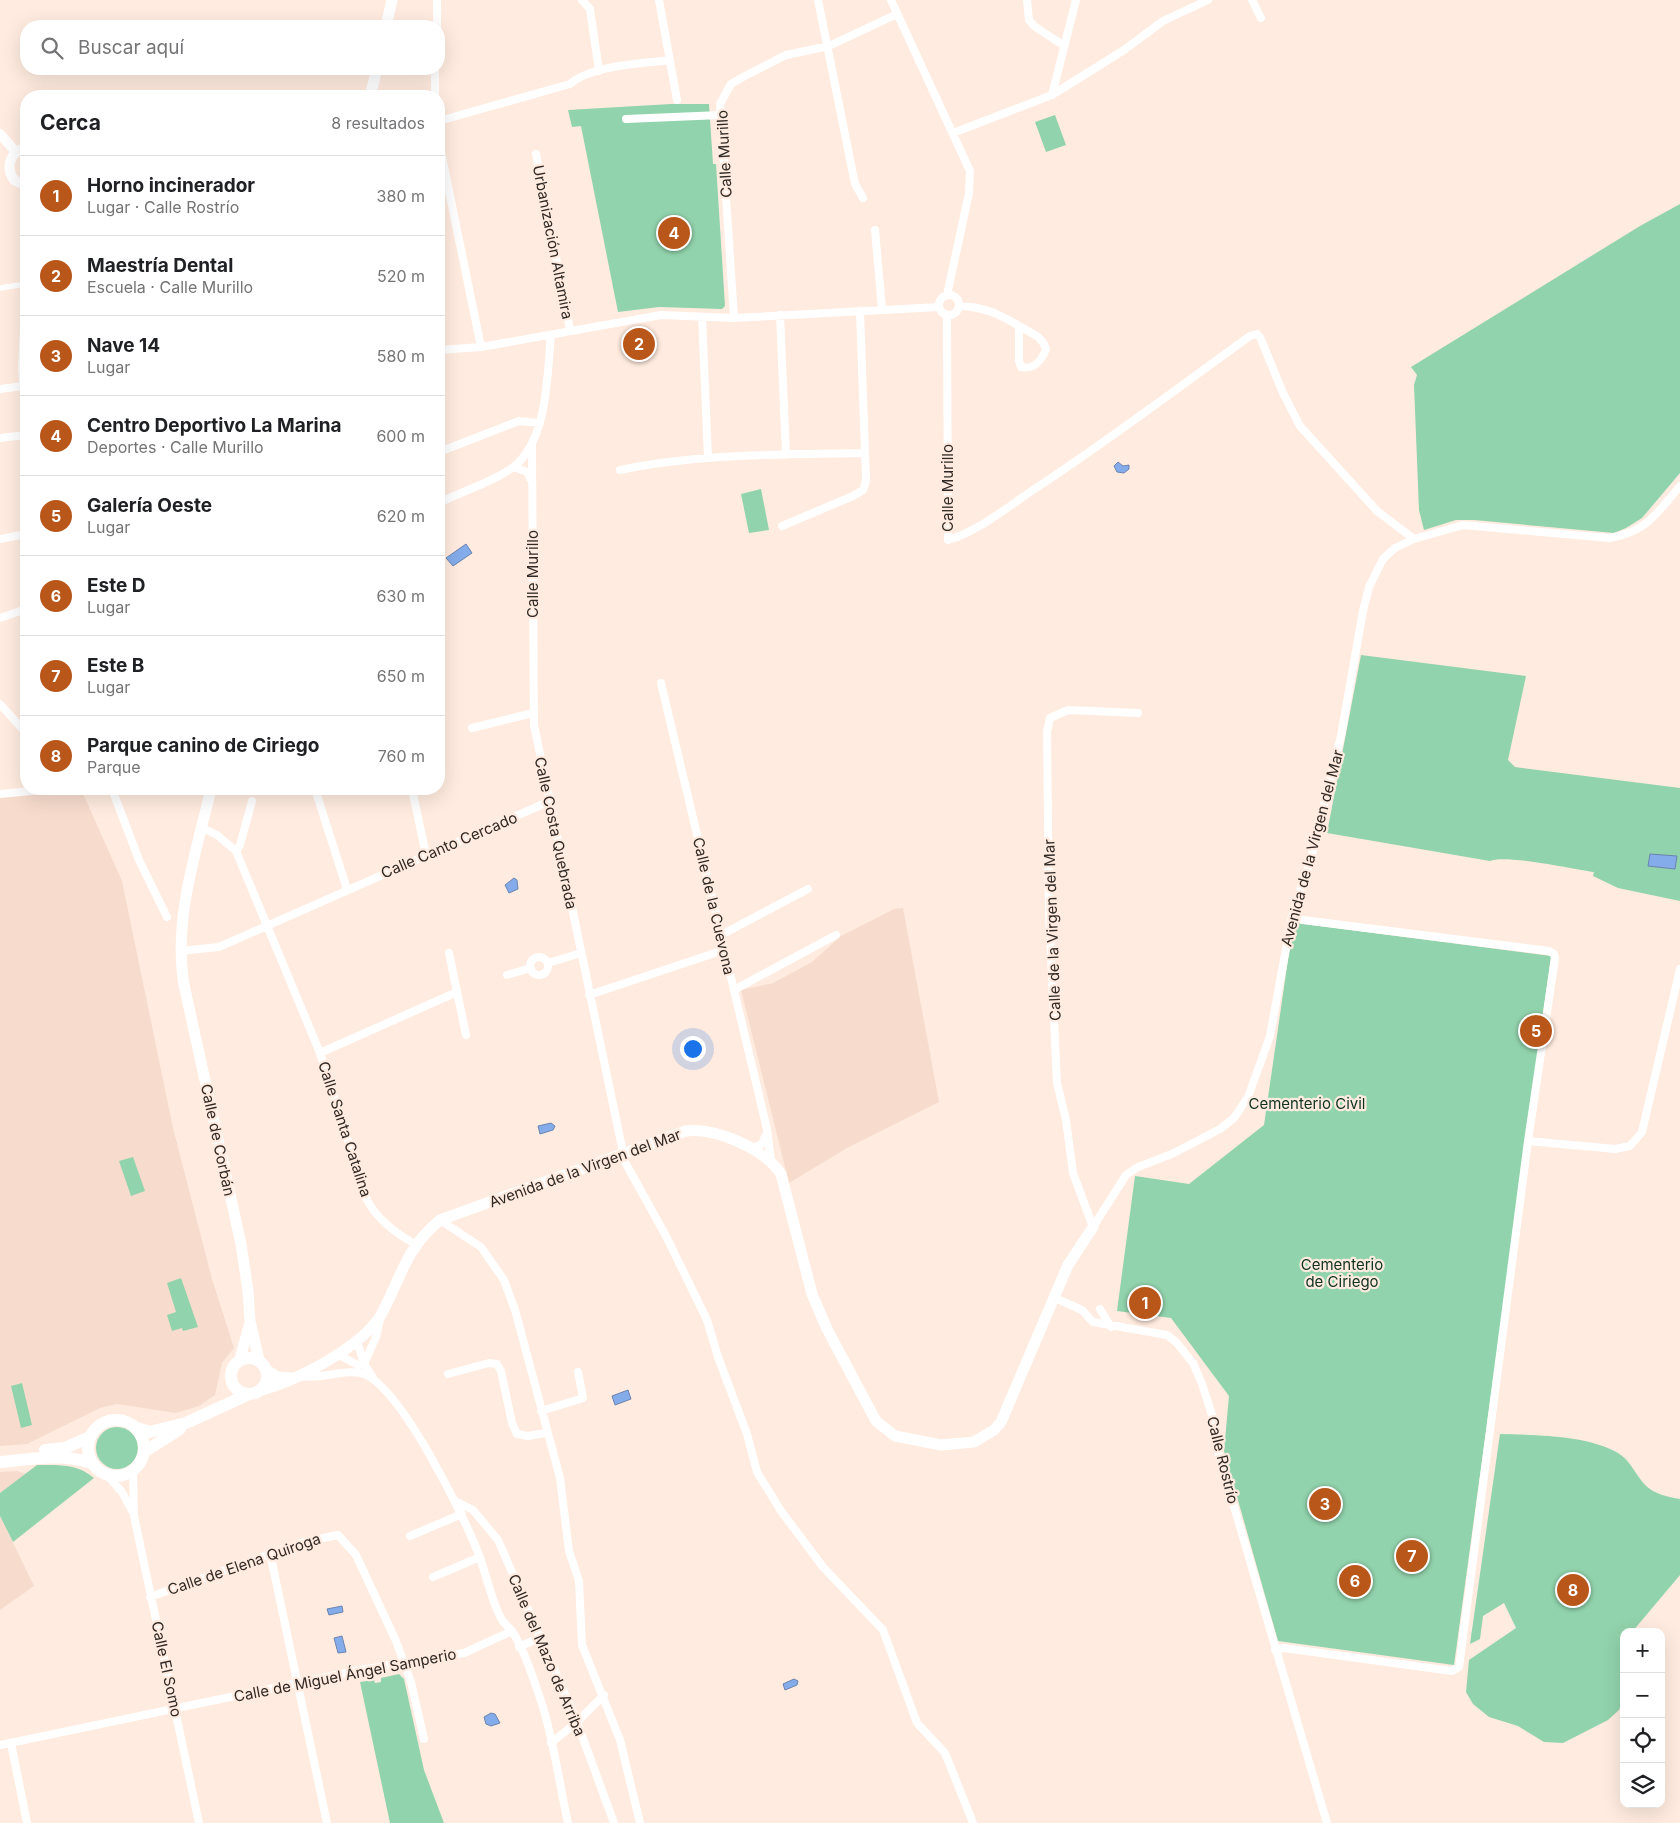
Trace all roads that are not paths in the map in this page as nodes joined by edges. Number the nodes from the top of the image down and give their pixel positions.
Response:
1 (392, 0) edge
2 (437, 0) edge
3 (582, 0) edge
4 (659, 0) edge
5 (818, 0) edge
6 (891, 0) edge
7 (1027, 0) edge
8 (1076, 0) edge
9 (1208, 0) edge
10 (1252, 0) edge
11 (897, 14) junction
12 (1261, 18) dead end
13 (387, 20) edge
14 (437, 20) edge
15 (1063, 45) junction
16 (829, 46) junction
17 (670, 60) junction
18 (599, 71) junction
19 (375, 75) edge
20 (436, 75) edge
21 (372, 90) edge
22 (435, 90) edge
23 (1052, 96) junction
24 (677, 100) dead end
25 (721, 115) junction
26 (445, 119) edge
27 (626, 119) dead end
28 (953, 133) junction
29 (0, 134) edge
30 (20, 150) edge
31 (16, 152) junction
32 (536, 154) dead end
33 (445, 171) edge
34 (20, 184) edge
35 (863, 198) dead end
36 (875, 230) dead end
37 (20, 285) edge
38 (0, 288) edge
39 (948, 295) junction
40 (959, 306) junction
41 (939, 307) junction
42 (882, 309) junction
43 (860, 311) junction
44 (780, 315) junction
45 (947, 315) junction
46 (702, 316) junction
47 (734, 318) junction
48 (1019, 326) junction
49 (570, 330) junction
50 (551, 335) junction
51 (481, 347) junction
52 (445, 350) edge
53 (20, 386) edge
54 (0, 389) edge
55 (540, 423) junction
56 (20, 436) edge
57 (0, 438) edge
58 (532, 445) junction
59 (445, 450) edge
60 (865, 453) junction
61 (786, 455) junction
62 (708, 457) junction
63 (514, 467) junction
64 (620, 470) dead end
65 (531, 480) junction
66 (1680, 486) edge
67 (445, 500) edge
68 (782, 526) dead end
69 (20, 535) edge
70 (1414, 538) junction
71 (0, 539) edge
72 (20, 610) edge
73 (0, 618) edge
74 (533, 668) joint
75 (661, 683) dead end
76 (0, 704) edge
77 (533, 713) junction
78 (1138, 713) dead end
79 (20, 726) edge
80 (472, 728) dead end
81 (20, 792) edge
82 (0, 794) edge
83 (114, 795) edge
84 (210, 795) edge
85 (317, 795) edge
86 (413, 795) edge
87 (252, 801) dead end
88 (550, 801) junction
89 (202, 828) junction
90 (236, 851) junction
91 (426, 854) junction
92 (347, 888) junction
93 (808, 889) dead end
94 (1292, 916) junction
95 (167, 918) dead end
96 (268, 925) junction
97 (721, 935) junction
98 (836, 935) dead end
99 (724, 950) junction
100 (580, 953) junction
101 (449, 954) dead end
102 (180, 955) junction
103 (548, 963) junction
104 (531, 968) junction
105 (1680, 969) edge
106 (507, 975) dead end
107 (734, 990) junction
108 (457, 992) junction
109 (589, 995) junction
110 (466, 1035) dead end
111 (320, 1053) junction
112 (767, 1129) junction
113 (1528, 1141) junction
114 (751, 1149) junction
115 (623, 1154) junction
116 (771, 1161) junction
117 (440, 1220) junction
118 (1092, 1227) junction
119 (415, 1244) junction
120 (1056, 1298) junction
121 (1100, 1309) dead end
122 (381, 1314) junction
123 (250, 1322) junction
124 (1111, 1327) junction
125 (357, 1341) junction
126 (337, 1354) junction
127 (240, 1359) junction
128 (364, 1364) junction
129 (262, 1365) junction
130 (578, 1372) dead end
131 (448, 1374) dead end
132 (296, 1377) junction
133 (374, 1380) junction
134 (232, 1382) junction
135 (261, 1390) junction
136 (247, 1395) junction
137 (218, 1407) junction
138 (541, 1411) junction
139 (186, 1423) junction
140 (137, 1428) junction
141 (546, 1433) junction
142 (90, 1437) junction
143 (144, 1452) junction
144 (0, 1453) edge
145 (0, 1462) edge
146 (92, 1463) junction
147 (133, 1470) junction
148 (106, 1474) junction
149 (457, 1502) junction
150 (462, 1514) junction
151 (134, 1516) junction
152 (410, 1536) dead end
153 (270, 1553) junction
154 (480, 1557) junction
155 (433, 1577) dead end
156 (150, 1596) junction
157 (512, 1631) junction
158 (540, 1637) junction
159 (519, 1647) junction
160 (1275, 1650) junction
161 (405, 1663) junction
162 (297, 1683) junction
163 (604, 1695) junction
164 (175, 1708) junction
165 (577, 1722) junction
166 (424, 1739) dead end
167 (11, 1743) junction
168 (551, 1743) junction
169 (0, 1745) edge
170 (26, 1823) edge
171 (199, 1823) edge
172 (327, 1823) edge
173 (568, 1823) edge
174 (614, 1823) edge
175 (640, 1823) edge
176 (973, 1823) edge
177 (1327, 1823) edge

1 - 13 main road
2 - 14 street
3 - 18 street
4 - 17 street
5 - 16 street
6 - 11 street
7 - 15 street
8 - 15 street
9 - 23 street
10 - 12 street
11 - 16 street, Calle Murillo
11 - 28 street
15 - 23 street
16 - 25 street, Calle Murillo
16 - 35 street
17 - 18 street
17 - 24 street
18 - 26 street
19 - 21 main road
20 - 22 street
23 - 28 street
25 - 27 street
25 - 47 street, Calle Murillo
28 - 39 street
29 - 31 street
30 - 31 street
31 - 34 street
32 - 49 street, Urbanización Altamira
33 - 51 street
36 - 42 street
37 - 38 street
39 - 40 street
39 - 41 street
40 - 45 street
40 - 48 street
41 - 42 street
41 - 45 street
42 - 43 street
43 - 44 street
43 - 60 street
44 - 47 street
44 - 61 street
45 - 70 street, Calle Murillo
46 - 47 street
46 - 49 street
46 - 62 street
48 - 48 street
49 - 50 street
50 - 51 street
50 - 55 street, Calle Murillo
51 - 52 street
53 - 54 street
55 - 58 street, Calle Murillo
55 - 59 street
56 - 57 street
58 - 63 street, Calle Murillo
58 - 65 street, Calle Murillo
60 - 61 street
60 - 68 street
61 - 62 street
62 - 64 street
63 - 65 street
63 - 67 street, Calle Murillo
65 - 74 street, Calle Murillo
66 - 70 street, Avenida de la Virgen del Mar
69 - 71 street
70 - 94 street, Avenida de la Virgen del Mar
72 - 73 street
74 - 77 street, Calle Costa Quebrada
75 - 97 street, Calle de la Cuevona
76 - 79 street
77 - 80 street
77 - 88 street, Calle Costa Quebrada
78 - 118 street, Calle de la Virgen del Mar
81 - 82 street
83 - 95 street
84 - 89 main road, Calle de Corbán
85 - 92 street
86 - 91 street
87 - 90 street
88 - 91 street, Calle Canto Cercado
88 - 100 street, Calle Costa Quebrada
89 - 90 street, Calle Santa Catalina
89 - 102 main road, Calle de Corbán
90 - 96 street, Calle Santa Catalina
91 - 92 street, Calle Canto Cercado
92 - 96 street, Calle Canto Cercado
93 - 97 street
94 - 113 street
94 - 118 street, Avenida de la Virgen del Mar
96 - 102 street, Calle Canto Cercado
96 - 111 street, Calle Santa Catalina
97 - 99 street, Calle de la Cuevona
98 - 107 street
99 - 107 street, Calle de la Cuevona
99 - 109 street
100 - 103 street
100 - 109 street, Calle Costa Quebrada
101 - 108 street
102 - 123 main road, Calle de Corbán
103 - 104 street
103 - 104 street
104 - 106 street
105 - 113 street
107 - 112 street, Calle de la Cuevona
108 - 110 street
108 - 111 street, Calle Santa Catalina
109 - 115 street, Calle Costa Quebrada
111 - 119 street, Calle Santa Catalina
112 - 114 street
112 - 116 street, Calle de la Cuevona
113 - 160 street
114 - 115 main road, Avenida de la Virgen del Mar
114 - 116 main road, Avenida de la Virgen del Mar
115 - 117 main road, Avenida de la Virgen del Mar
115 - 176 street
116 - 120 main road, Avenida de la Virgen del Mar
117 - 119 main road, Avenida de la Virgen del Mar
117 - 138 street
118 - 120 main road, Avenida de la Virgen del Mar
119 - 122 main road, Avenida de la Virgen del Mar
120 - 124 street, Calle Rostrío
121 - 124 street
122 - 125 main road, Avenida de la Virgen del Mar
122 - 128 street
123 - 127 main road, Calle de Corbán
123 - 129 main road, Calle de Corbán
124 - 160 street, Calle Rostrío
125 - 126 main road, Avenida de la Virgen del Mar
125 - 128 street
126 - 128 street
126 - 132 main road, Avenida de la Virgen del Mar
127 - 129 main road
127 - 134 main road
128 - 133 street
129 - 132 main road, Avenida de la Virgen del Mar
129 - 135 main road
130 - 138 street
131 - 141 street
132 - 133 street, Avenida de la Virgen del Mar
132 - 135 main road, Avenida de la Virgen del Mar
133 - 149 street
134 - 136 main road
134 - 137 main road
135 - 136 main road
136 - 137 main road
137 - 139 main road
138 - 141 street
139 - 140 main road
139 - 143 main road
140 - 142 main road
140 - 143 main road
141 - 163 street
142 - 144 main road
142 - 146 main road
143 - 147 main road
145 - 146 main road
146 - 148 main road
147 - 148 main road
147 - 151 street, Calle El Somo
148 - 151 street, Calle El Somo
149 - 150 street
149 - 158 street, Calle del Mazo de Arriba
150 - 152 street
150 - 154 street
151 - 156 street, Calle El Somo
153 - 156 street, Calle de Elena Quiroga
153 - 161 street, Calle de Elena Quiroga
153 - 162 street
154 - 155 street
154 - 157 street
156 - 164 street, Calle El Somo
157 - 159 street
157 - 161 street, Calle de Miguel Ángel Samperio
158 - 159 street
158 - 165 street, Calle del Mazo de Arriba
159 - 168 street
160 - 177 street, Calle Rostrío
161 - 162 street, Calle de Miguel Ángel Samperio
161 - 166 street
162 - 164 street, Calle de Miguel Ángel Samperio
162 - 172 street
163 - 165 street
163 - 175 street
164 - 167 street, Calle de Miguel Ángel Samperio
164 - 171 street, Calle El Somo
165 - 168 street
165 - 174 street, Calle del Mazo de Arriba
167 - 169 street, Calle de Miguel Ángel Samperio
167 - 170 street
168 - 173 street

